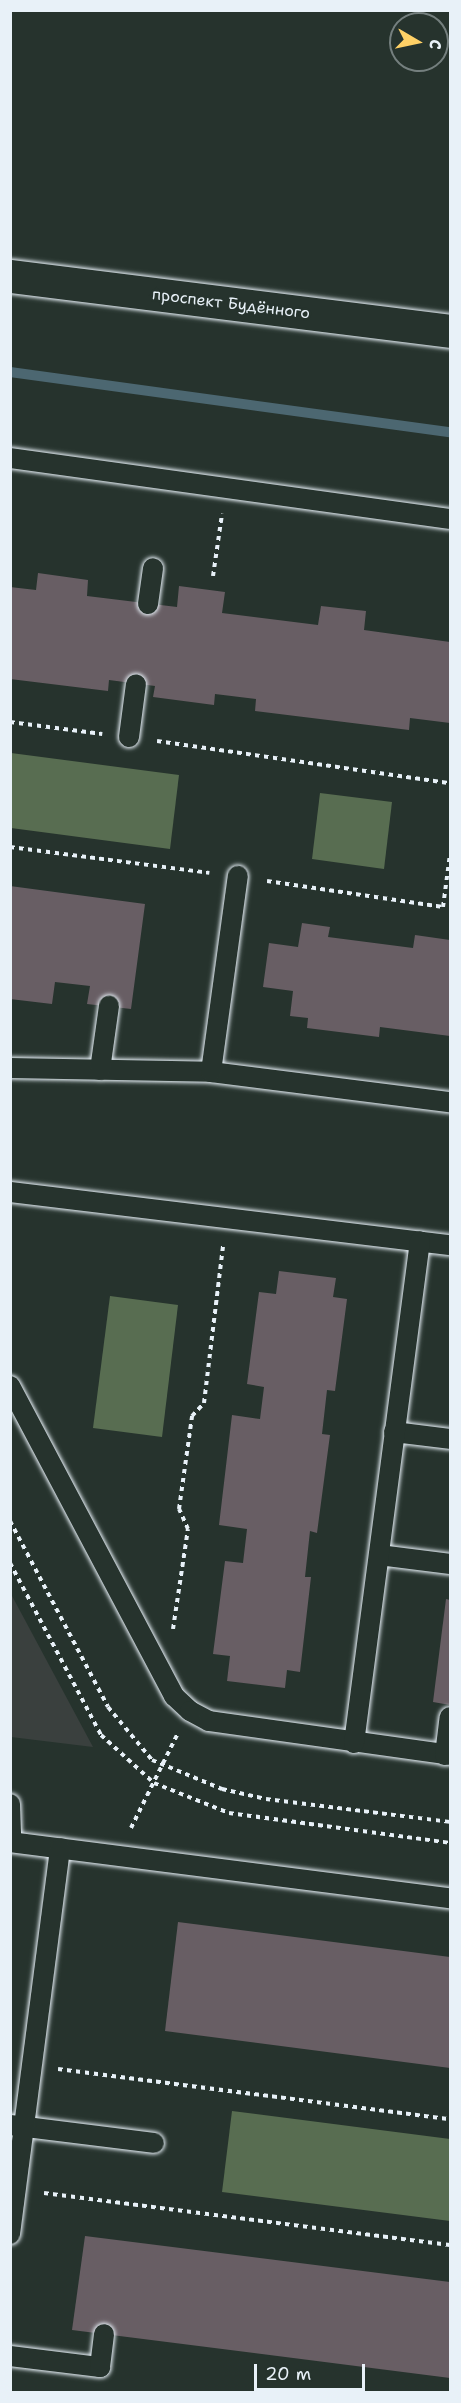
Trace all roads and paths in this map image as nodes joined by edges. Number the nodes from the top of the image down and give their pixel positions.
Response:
1 (10, 276) edge
2 (450, 331) edge
3 (10, 458) edge
4 (225, 487) junction
5 (450, 519) edge
6 (153, 568) dead end
7 (213, 576) dead end
8 (148, 604) dead end
9 (136, 684) dead end
10 (10, 722) edge
11 (129, 737) junction
12 (450, 783) edge
13 (238, 876) dead end
14 (109, 1006) dead end
15 (10, 1068) edge
16 (100, 1070) junction
17 (211, 1072) junction
18 (450, 1102) edge
19 (10, 1192) edge
20 (226, 1218) junction
21 (420, 1241) junction
22 (450, 1245) edge
23 (10, 1386) edge
24 (394, 1432) junction
25 (450, 1439) edge
26 (379, 1555) junction
27 (10, 1563) edge
28 (450, 1564) edge
29 (165, 1679) junction
30 (190, 1711) junction
31 (450, 1717) edge
32 (354, 1743) junction
33 (448, 1755) edge
34 (154, 1782) junction
35 (10, 1804) edge
36 (11, 1842) edge
37 (450, 1843) edge
38 (60, 1848) junction
39 (117, 1855) junction
40 (450, 1898) edge
41 (32, 2066) junction
42 (450, 2119) edge
43 (17, 2126) edge
44 (154, 2143) dead end
45 (16, 2190) junction
46 (10, 2234) edge
47 (450, 2245) edge
48 (104, 2334) dead end
49 (10, 2356) edge

1 - 2 street, проспект Будённого
3 - 4 lane
4 - 5 lane
4 - 7 path
6 - 8 lane
9 - 11 lane
10 - 11 path
11 - 12 path
13 - 17 lane
14 - 16 lane
15 - 16 lane
16 - 17 lane
17 - 18 lane
19 - 20 lane
20 - 21 lane
20 - 29 path
21 - 22 lane
21 - 24 lane
23 - 29 lane
24 - 25 lane
24 - 26 lane
26 - 28 lane
26 - 32 lane
27 - 34 path
29 - 30 lane
30 - 32 lane
30 - 34 path
31 - 33 lane
32 - 33 lane
34 - 37 path
34 - 39 path
35 - 36 lane
36 - 38 lane
38 - 39 lane
38 - 41 lane
39 - 40 lane
41 - 42 path
41 - 43 lane
43 - 44 lane
43 - 45 lane
45 - 46 lane
45 - 47 path
48 - 49 lane

